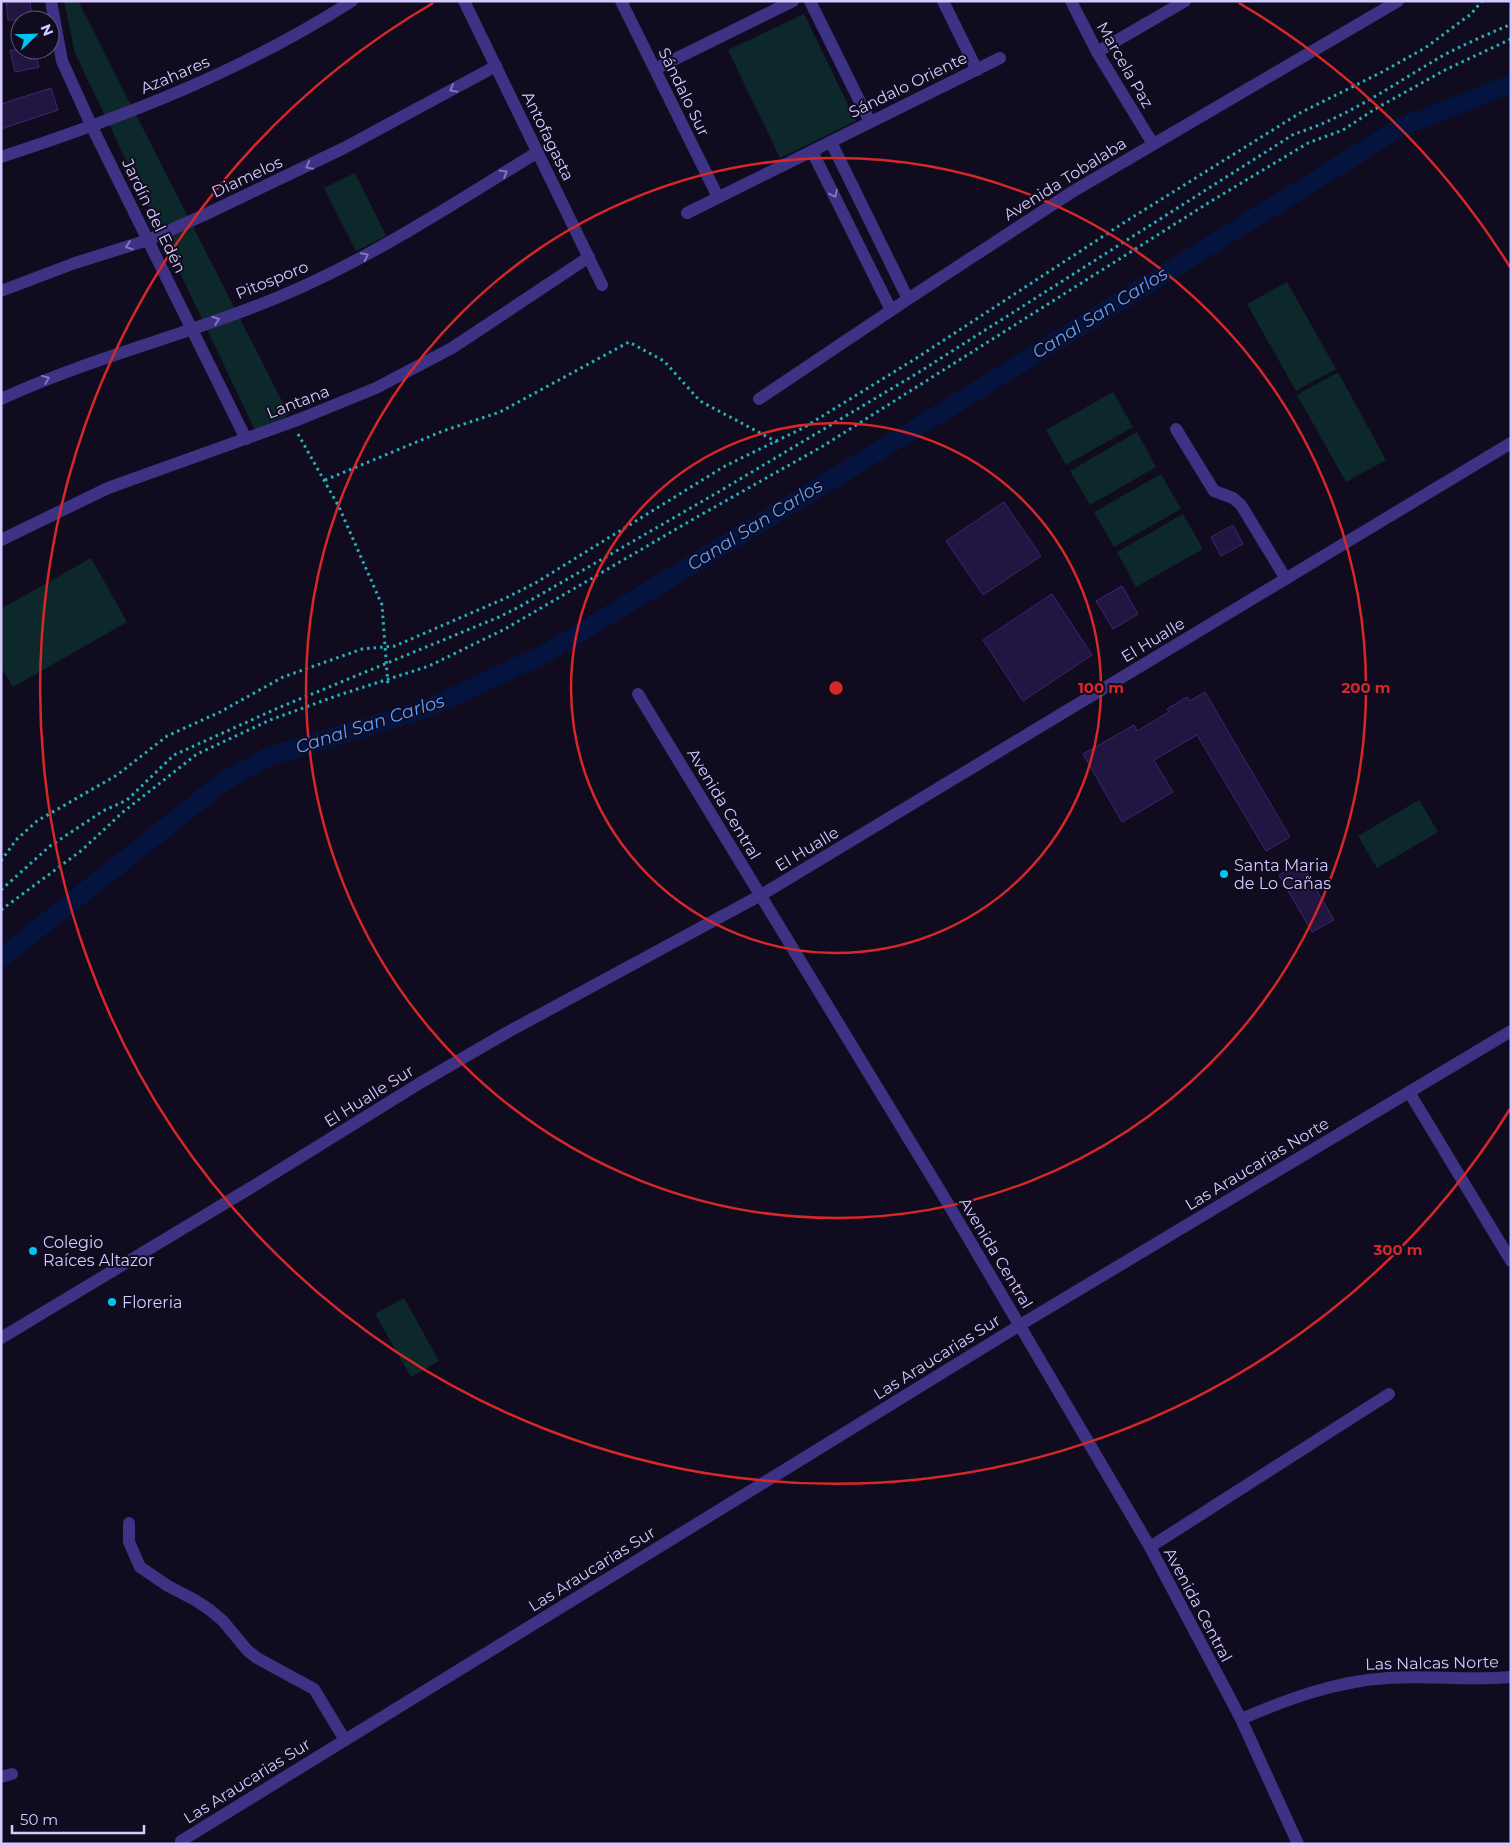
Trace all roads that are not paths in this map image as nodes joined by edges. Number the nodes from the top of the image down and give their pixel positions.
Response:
1 (51, 1) edge
2 (352, 1) edge
3 (464, 1) edge
4 (621, 1) edge
5 (793, 1) edge
6 (810, 1) edge
7 (943, 1) edge
8 (1071, 1) edge
9 (1185, 1) edge
10 (1398, 1) edge
11 (766, 7) edge
12 (1097, 52) junction
13 (1000, 58) dead end
14 (496, 66) junction
15 (655, 69) junction
16 (977, 70) junction
17 (870, 122) junction
18 (92, 127) junction
19 (831, 142) junction
20 (1153, 144) junction
21 (812, 150) junction
22 (538, 152) junction
23 (1, 158) edge
24 (718, 197) junction
25 (687, 212) dead end
26 (148, 240) junction
27 (589, 257) junction
28 (602, 285) dead end
29 (1, 291) edge
30 (908, 299) junction
31 (891, 310) junction
32 (192, 329) junction
33 (1, 399) edge
34 (759, 400) dead end
35 (1176, 428) dead end
36 (246, 439) junction
37 (1511, 443) edge
38 (1, 540) edge
39 (1286, 578) junction
40 (638, 694) dead end
41 (761, 895) junction
42 (1511, 1031) edge
43 (1409, 1092) junction
44 (1511, 1261) edge
45 (1020, 1325) junction
46 (1, 1338) edge
47 (1389, 1394) dead end
48 (129, 1523) dead end
49 (1150, 1547) junction
50 (1511, 1678) edge
51 (1241, 1719) junction
52 (345, 1740) junction
53 (181, 1841) dead end
54 (1298, 1844) edge

1 - 18 street, Jardín del Edén
2 - 18 street, Azahares
3 - 14 street, Antofagasta
4 - 15 street, Sándalo Sur
5 - 11 street
6 - 17 street
7 - 16 street
8 - 12 street, Marcela Paz
9 - 12 street
10 - 20 street, Avenida Tobalaba
11 - 15 street
12 - 20 street, Marcela Paz
13 - 16 street, Sándalo Oriente
14 - 22 street, Antofagasta
14 -> 26 street, Diamelos
15 - 24 street, Sándalo Sur
16 - 17 street, Sándalo Oriente
17 - 19 street, Sándalo Oriente
18 - 23 street, Azahares
18 - 26 street, Jardín del Edén
19 - 21 street, Sándalo Oriente
19 - 30 street
20 - 30 street, Avenida Tobalaba
21 - 24 street, Sándalo Oriente
21 -> 31 street
22 - 27 street, Antofagasta
32 -> 22 street, Pitosporo
24 - 25 street, Sándalo Oriente
26 -> 29 street, Diamelos
26 - 32 street, Jardín del Edén
27 - 28 street, Antofagasta
27 - 36 street, Lantana
30 - 31 street, Avenida Tobalaba
31 - 34 street, Avenida Tobalaba
33 -> 32 street, Pitosporo
32 - 36 street, Jardín del Edén
35 - 39 street
36 - 38 street, Lantana
37 - 39 street, El Hualle
39 - 41 street, El Hualle
40 - 41 street, Avenida Central
41 - 45 street, Avenida Central
41 - 46 street, El Hualle Sur
42 - 43 street, Las Araucarias Norte
43 - 44 street
43 - 45 street, Las Araucarias Norte
45 - 49 street, Avenida Central
45 - 52 street, Las Araucarias Sur
47 - 49 street
48 - 52 street
49 - 51 street, Avenida Central
50 - 51 street, Las Nalcas Norte
51 - 54 street, Avenida Central
52 - 53 street, Las Araucarias Sur

